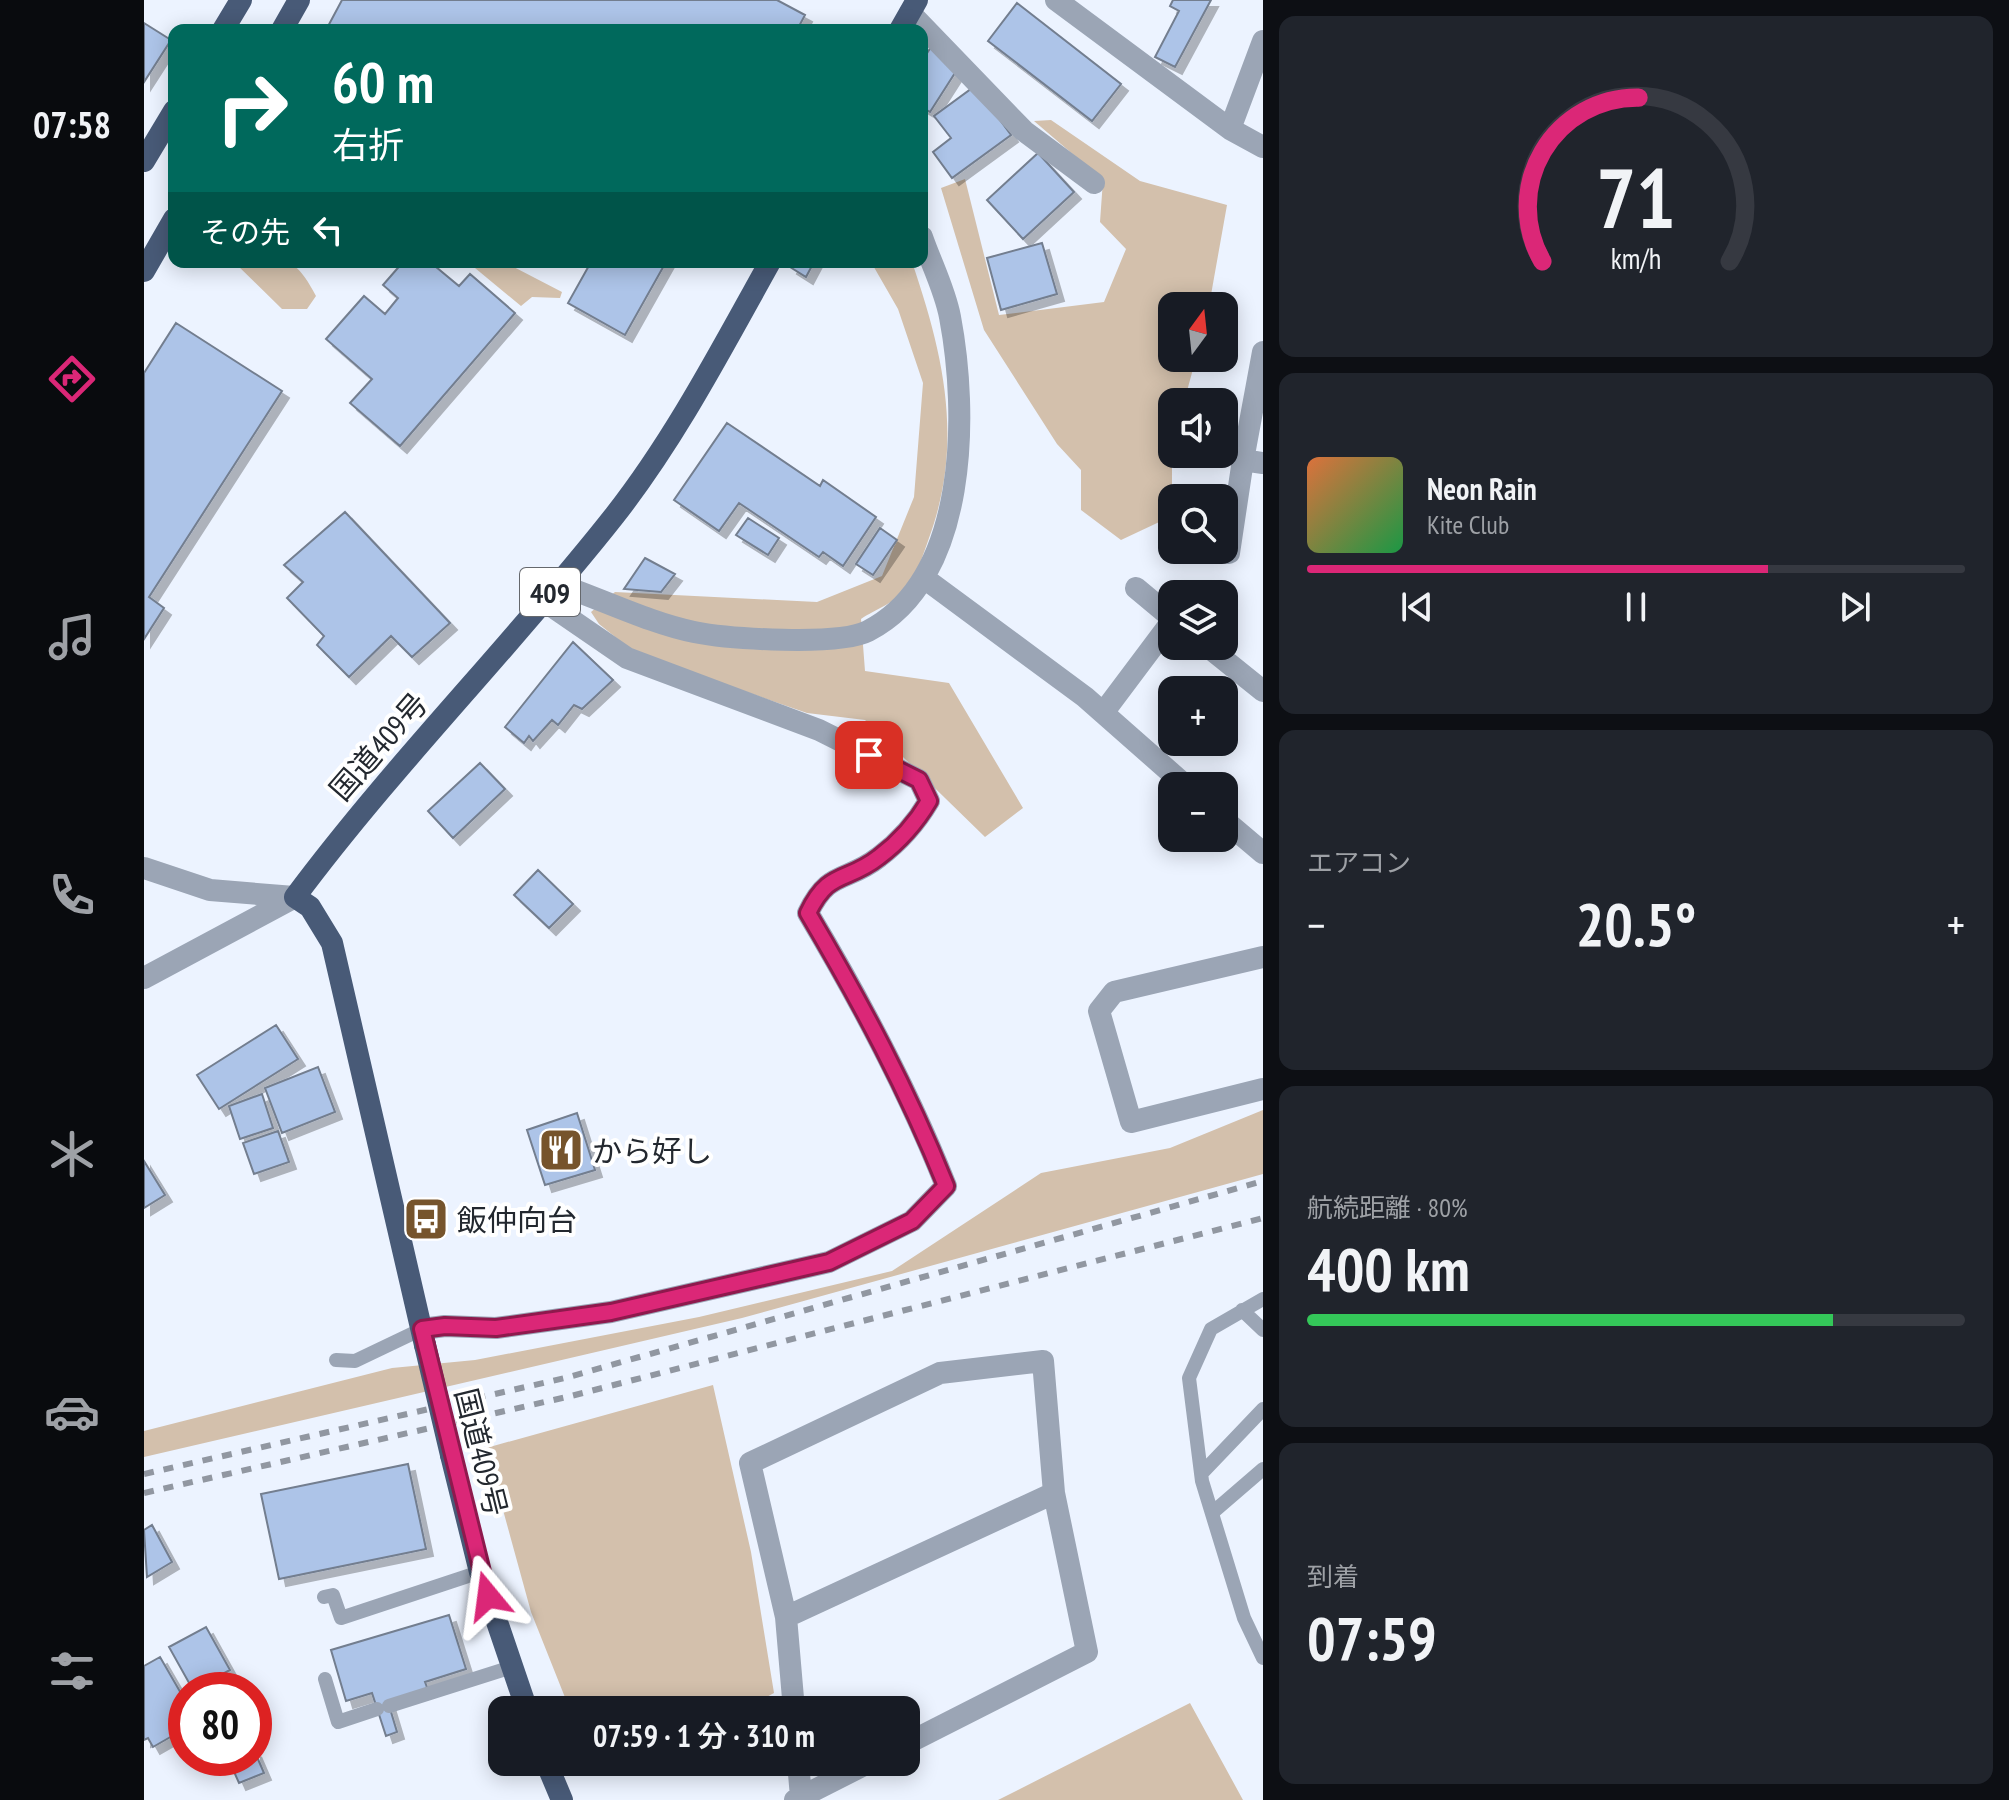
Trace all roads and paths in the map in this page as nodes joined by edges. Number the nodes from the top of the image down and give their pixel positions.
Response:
1 (241, 0) edge
2 (299, 0) edge
3 (1056, 0) edge
4 (227, 24) edge
5 (285, 24) edge
6 (928, 33) edge
7 (1263, 41) edge
8 (168, 121) edge
9 (1230, 129) junction
10 (1263, 147) edge
11 (144, 161) edge
12 (1094, 183) dead end
13 (168, 229) edge
14 (928, 254) edge
15 (767, 268) edge
16 (144, 271) edge
17 (1263, 352) edge
18 (1253, 462) edge
19 (1238, 519) edge
20 (924, 578) junction
21 (1136, 588) dead end
22 (550, 592) junction
23 (1158, 608) edge
24 (1158, 639) edge
25 (1224, 660) edge
26 (1263, 691) edge
27 (1103, 713) junction
28 (1170, 772) edge
29 (1238, 832) edge
30 (1263, 853) edge
31 (144, 868) edge
32 (295, 897) junction
33 (1263, 957) edge
34 (144, 978) edge
35 (1263, 1089) edge
36 (1263, 1299) edge
37 (1242, 1310) junction
38 (1263, 1330) edge
39 (423, 1337) junction
40 (336, 1360) dead end
41 (1263, 1409) edge
42 (1263, 1469) edge
43 (1202, 1473) junction
44 (1054, 1493) junction
45 (1212, 1513) junction
46 (480, 1572) junction
47 (324, 1597) dead end
48 (786, 1617) junction
49 (1263, 1658) edge
50 (512, 1667) junction
51 (325, 1679) dead end
52 (522, 1696) edge
53 (793, 1696) edge
54 (920, 1737) edge
55 (549, 1776) edge
56 (798, 1776) edge
57 (842, 1776) edge
58 (554, 1796) edge
59 (798, 1798) edge

1 - 4 highway
2 - 5 highway
3 - 9 street
6 - 12 street
7 - 9 street
8 - 11 highway
9 - 10 street
13 - 16 highway
14 - 20 street
15 - 22 highway, 国道409号 / 409
17 - 18 street
18 - 19 street
20 - 22 street
20 - 27 street
21 - 23 street
22 - 32 highway, 国道409号 / 409
22 - 39 street
24 - 27 street
25 - 26 street
27 - 28 street
29 - 30 street
31 - 32 street
32 - 34 street
32 - 39 highway, 国道409号
33 - 35 street
36 - 37 lane
37 - 38 lane
37 - 43 lane
39 - 40 lane
39 - 46 highway, 国道409号, bridge
41 - 43 lane
42 - 45 lane
43 - 45 lane
44 - 48 street
44 - 48 street
44 - 54 street
45 - 49 lane
46 - 47 lane
46 - 50 highway, 国道409号
48 - 53 street
50 - 51 lane
50 - 52 highway, 国道409号
55 - 58 highway
56 - 59 street
57 - 59 street

